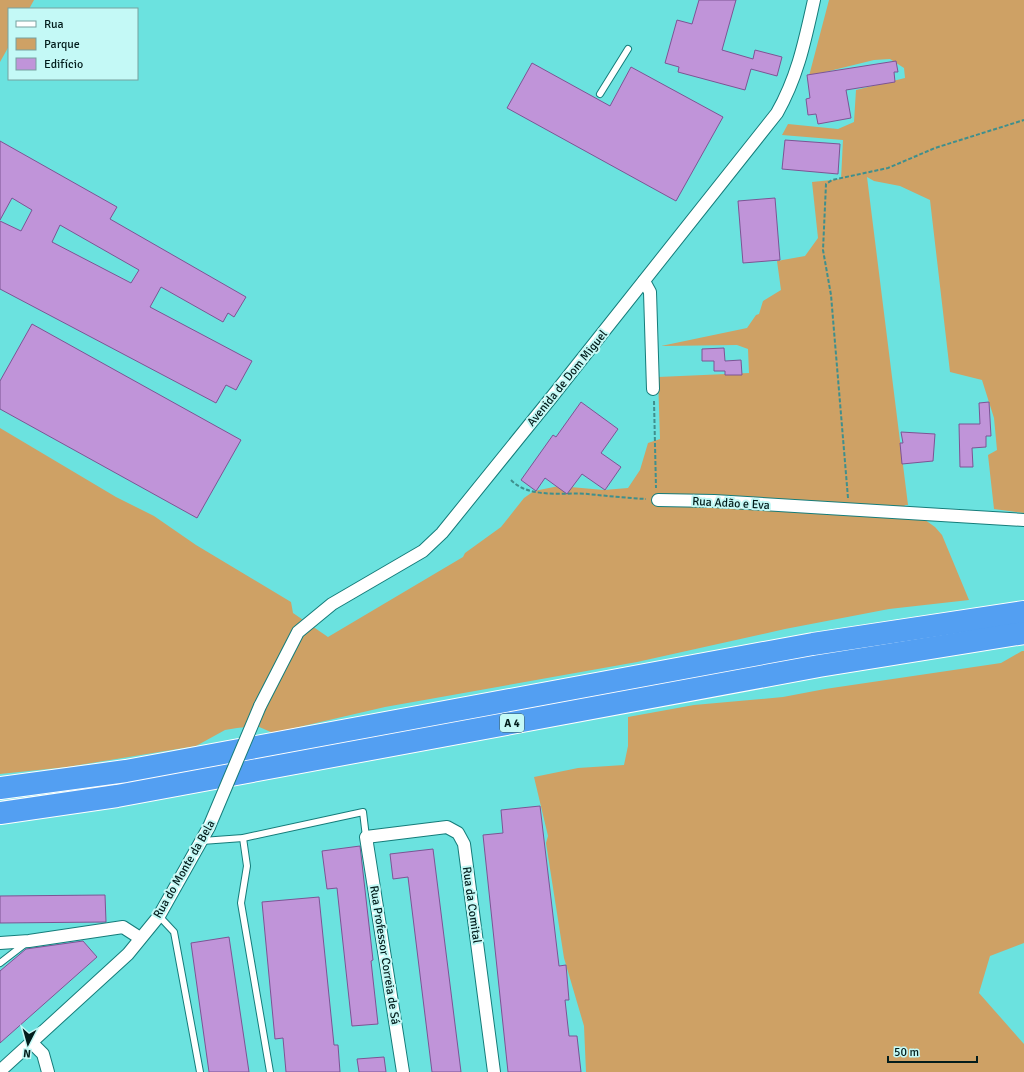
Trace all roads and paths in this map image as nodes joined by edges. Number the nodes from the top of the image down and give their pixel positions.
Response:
1 (814, 0) edge
2 (628, 49) dead end
3 (600, 94) dead end
4 (1024, 120) edge
5 (644, 281) junction
6 (654, 389) joint
7 (511, 480) dead end
8 (658, 500) junction
9 (849, 509) junction
10 (1024, 520) edge
11 (1024, 612) edge
12 (1024, 633) edge
13 (260, 706) joint
14 (0, 788) edge
15 (0, 813) edge
16 (366, 837) junction
17 (243, 838) junction
18 (202, 841) junction
19 (159, 916) junction
20 (140, 938) junction
21 (29, 941) junction
22 (0, 943) edge
23 (0, 963) edge
24 (32, 1043) junction
25 (0, 1071) edge
26 (48, 1072) edge
27 (200, 1072) edge
28 (270, 1072) edge
29 (403, 1072) edge
30 (494, 1072) edge

1 - 5 street, Avenida de Dom Miguel
2 - 3 lane
4 - 9 path
5 - 6 street
5 - 13 street, Avenida de Dom Miguel
6 - 8 path
7 - 8 path
8 - 9 street, Rua Adão e Eva
9 - 10 street, Rua Adão e Eva
11 - 14 highway, A 4
12 - 15 highway, A 4
13 - 18 street, Rua do Monte da Bela, bridge
16 - 17 lane
16 - 29 street, Rua Professor Correia de Sá
16 - 30 street, Rua da Comital
17 - 18 lane
17 - 28 lane
18 - 19 street, Rua do Monte da Bela
19 - 20 street, Rua do Monte da Bela
19 - 27 lane
20 - 21 street
20 - 24 street, Rua do Monte da Bela
21 - 22 street
21 - 23 lane
24 - 25 street, Rua do Monte da Bela
24 - 26 street

